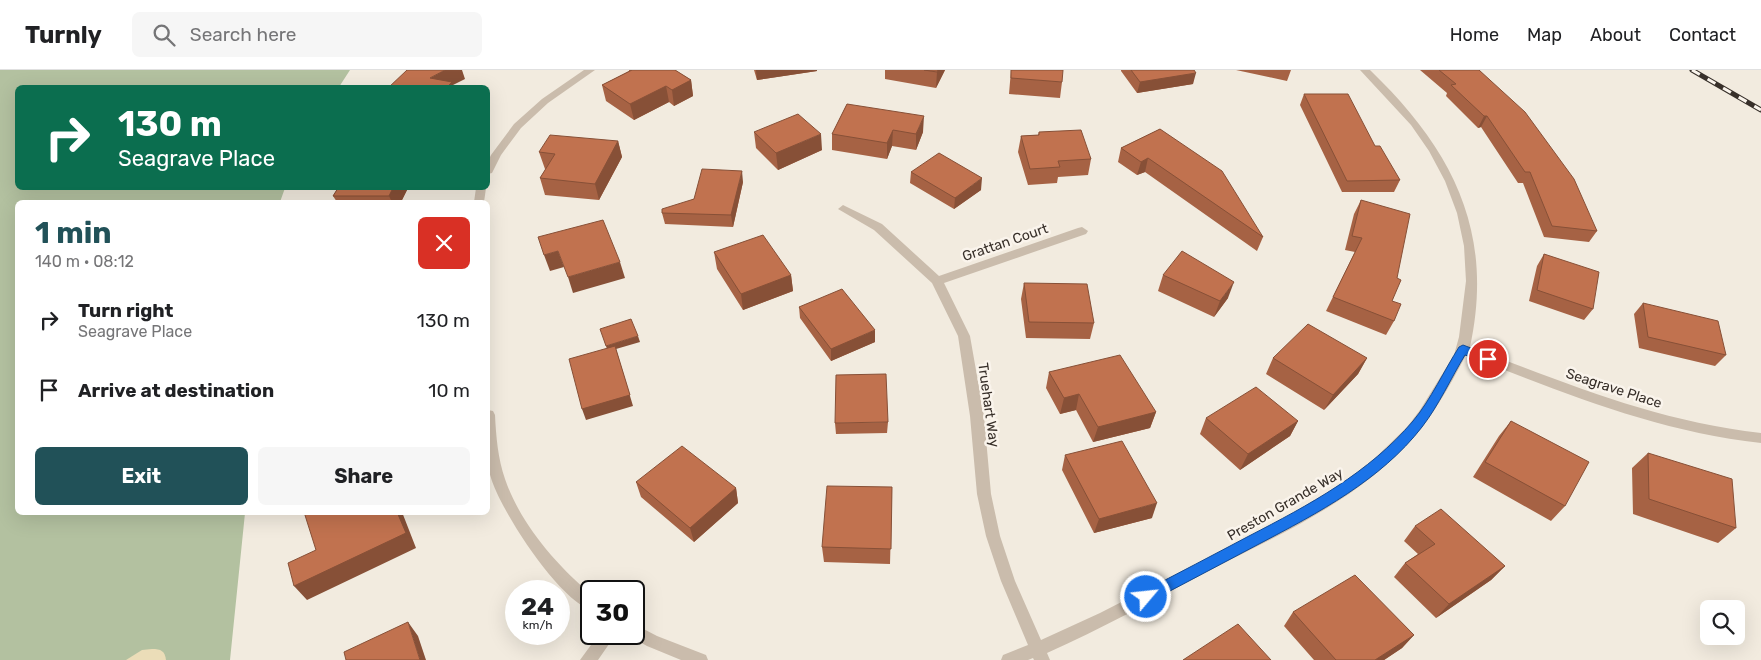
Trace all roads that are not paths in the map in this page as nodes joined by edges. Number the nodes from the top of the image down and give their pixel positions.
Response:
1 (590, 70) edge
2 (1365, 70) edge
3 (490, 168) edge
4 (843, 209) dead end
5 (1082, 231) dead end
6 (937, 281) junction
7 (1463, 350) junction
8 (1761, 438) edge
9 (490, 440) edge
10 (580, 595) edge
11 (645, 637) edge
12 (600, 645) edge
13 (1039, 655) edge
14 (588, 660) edge
15 (700, 660) edge
16 (1008, 660) edge

1 - 3 street
2 - 7 street, Preston Grande Way
4 - 6 street, Truehart Way
5 - 6 street, Grattan Court
6 - 13 street, Truehart Way
7 - 8 street, Seagrave Place
7 - 13 street, Preston Grande Way
9 - 10 street
11 - 15 street
12 - 14 street
13 - 16 street, Preston Grande Way

